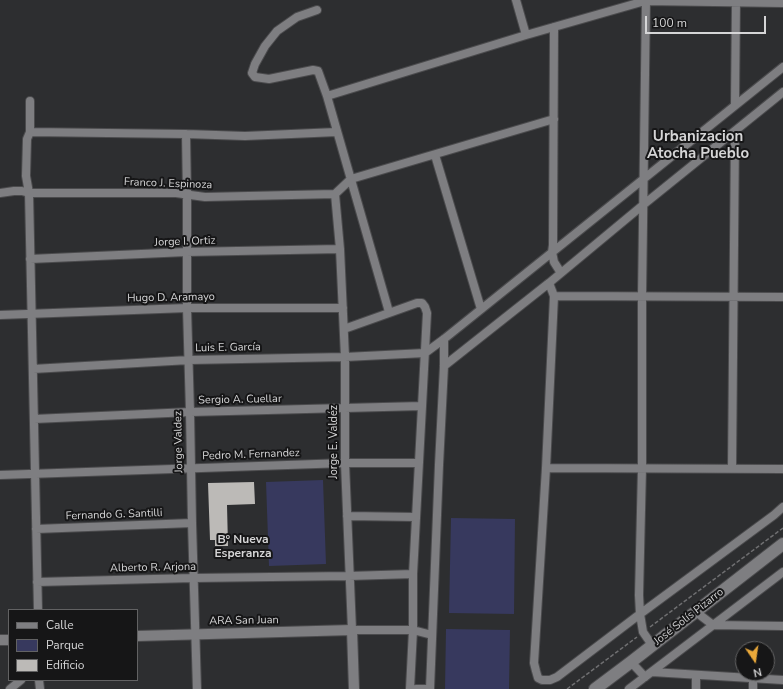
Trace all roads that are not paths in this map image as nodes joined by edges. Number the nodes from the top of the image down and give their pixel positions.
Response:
1 (516, 0) edge
2 (646, 1) edge
3 (736, 1) edge
4 (783, 2) edge
5 (317, 10) dead end
6 (554, 27) junction
7 (526, 35) junction
8 (783, 67) edge
9 (783, 92) edge
10 (327, 96) junction
11 (30, 101) dead end
12 (735, 105) junction
13 (554, 119) junction
14 (30, 132) junction
15 (337, 132) junction
16 (735, 132) junction
17 (186, 134) junction
18 (435, 155) junction
19 (351, 178) junction
20 (643, 179) junction
21 (29, 193) junction
22 (0, 194) edge
23 (335, 194) junction
24 (187, 195) junction
25 (643, 205) junction
26 (340, 249) junction
27 (186, 252) junction
28 (552, 252) junction
29 (30, 259) junction
30 (561, 273) junction
31 (549, 283) junction
32 (554, 296) junction
33 (642, 297) junction
34 (734, 297) junction
35 (783, 297) edge
36 (187, 308) junction
37 (343, 308) junction
38 (481, 309) junction
39 (389, 312) junction
40 (32, 314) junction
41 (0, 315) edge
42 (344, 329) junction
43 (444, 339) junction
44 (425, 353) junction
45 (345, 357) junction
46 (189, 360) junction
47 (444, 366) junction
48 (33, 369) junction
49 (422, 406) junction
50 (346, 409) junction
51 (190, 412) junction
52 (34, 419) junction
53 (345, 463) junction
54 (419, 463) junction
55 (191, 468) junction
56 (546, 468) junction
57 (642, 468) junction
58 (732, 469) junction
59 (783, 469) edge
60 (35, 474) junction
61 (0, 476) edge
62 (783, 507) edge
63 (347, 516) junction
64 (416, 517) junction
65 (192, 523) junction
66 (36, 528) junction
67 (783, 544) edge
68 (783, 572) edge
69 (413, 574) junction
70 (349, 576) junction
71 (193, 578) junction
72 (37, 582) junction
73 (38, 609) edge
74 (696, 612) junction
75 (640, 614) junction
76 (713, 625) junction
77 (783, 626) edge
78 (352, 630) junction
79 (413, 630) junction
80 (195, 634) junction
81 (432, 635) junction
82 (138, 636) edge
83 (652, 645) junction
84 (631, 662) junction
85 (652, 672) junction
86 (696, 675) junction
87 (735, 677) edge
88 (20, 681) edge
89 (641, 682) edge
90 (10, 689) edge
91 (197, 689) edge
92 (354, 689) edge
93 (410, 689) edge
94 (416, 689) edge
95 (430, 689) edge
96 (595, 689) edge
97 (629, 689) edge
98 (696, 689) edge

1 - 7 street
2 - 3 street
2 - 6 street
2 - 20 street
3 - 4 street
3 - 12 street
5 - 10 street
6 - 7 street
6 - 13 street
7 - 10 street
8 - 12 street
9 - 16 street
10 - 15 street
11 - 14 street
12 - 20 street
13 - 18 street
13 - 28 street
14 - 17 street
14 - 21 street
15 - 17 street
15 - 19 street
16 - 25 street
16 - 34 street
17 - 24 street, Jorge Valdez
18 - 19 street
18 - 38 street
19 - 23 street
19 - 39 street
20 - 25 street
20 - 28 street
21 - 22 street, Franco J. Espinoza
21 - 24 street, Franco J. Espinoza
21 - 29 street
23 - 24 street, Franco J. Espinoza
23 - 26 street, Jorge E. Valdéz
24 - 27 street, Jorge Valdez
25 - 30 street
25 - 33 street
26 - 27 street, Jorge I. Ortiz
26 - 37 street, Jorge E. Valdéz
27 - 29 street, Jorge I. Ortiz
27 - 36 street, Jorge Valdez
28 - 30 street
28 - 38 street
29 - 40 street
30 - 31 street
31 - 32 street
31 - 47 street
32 - 33 street
32 - 56 street
33 - 34 street
33 - 57 street
34 - 35 street
34 - 58 street
36 - 37 street, Hugo D. Aramayo
36 - 40 street, Hugo D. Aramayo
36 - 46 street, Jorge Valdez
37 - 42 street, Jorge E. Valdéz
38 - 43 street
39 - 42 street
39 - 44 street
40 - 41 street, Hugo D. Aramayo
40 - 48 street
42 - 45 street, Jorge E. Valdéz
43 - 44 street
43 - 47 street
44 - 45 street, Luis E. García
44 - 49 street
45 - 46 street, Luis E. García
45 - 50 street, Jorge E. Valdéz
46 - 48 street, Luis E. García
46 - 51 street, Jorge Valdez
47 - 81 street
48 - 52 street
49 - 50 street, Sergio A. Cuellar
49 - 54 street
50 - 51 street, Sergio A. Cuellar
50 - 53 street, Jorge E. Valdéz
51 - 52 street, Sergio A. Cuellar
51 - 55 street, Jorge Valdez
52 - 60 street
53 - 54 street, Pedro M. Fernandez
53 - 55 street, Pedro M. Fernandez
53 - 63 street, Jorge E. Valdéz
54 - 64 street
55 - 60 street, Pedro M. Fernandez
55 - 65 street, Jorge Valdez
56 - 57 street
56 - 75 street
57 - 58 street
57 - 75 street
58 - 59 street
60 - 61 street, Pedro M. Fernandez
60 - 66 street
62 - 75 street
63 - 64 street
63 - 70 street, Jorge E. Valdéz
64 - 69 street
65 - 66 street, Fernando G. Santilli
65 - 71 street, Jorge Valdez
66 - 72 street
67 - 74 main road, José Solís Pizarro
68 - 76 street
69 - 70 street, Alberto R. Arjona
69 - 79 street
70 - 71 street, Alberto R. Arjona
70 - 78 street, Jorge E. Valdéz
71 - 72 street, Alberto R. Arjona
71 - 80 street, Jorge Valdez
72 - 73 street
74 - 76 street
74 - 83 main road, José Solís Pizarro
75 - 83 street
76 - 77 street
76 - 85 street
78 - 79 street
78 - 80 street, ARA San Juan
78 - 92 street, Jorge E. Valdéz
79 - 81 street
79 - 93 street
80 - 82 street, ARA San Juan
80 - 91 street, Jorge Valdez
81 - 95 street
83 - 84 main road, José Solís Pizarro
84 - 89 street
84 - 96 main road, José Solís Pizarro
85 - 86 street
85 - 89 street
86 - 87 street
86 - 98 street
88 - 90 street
89 - 97 street
94 - 95 street

